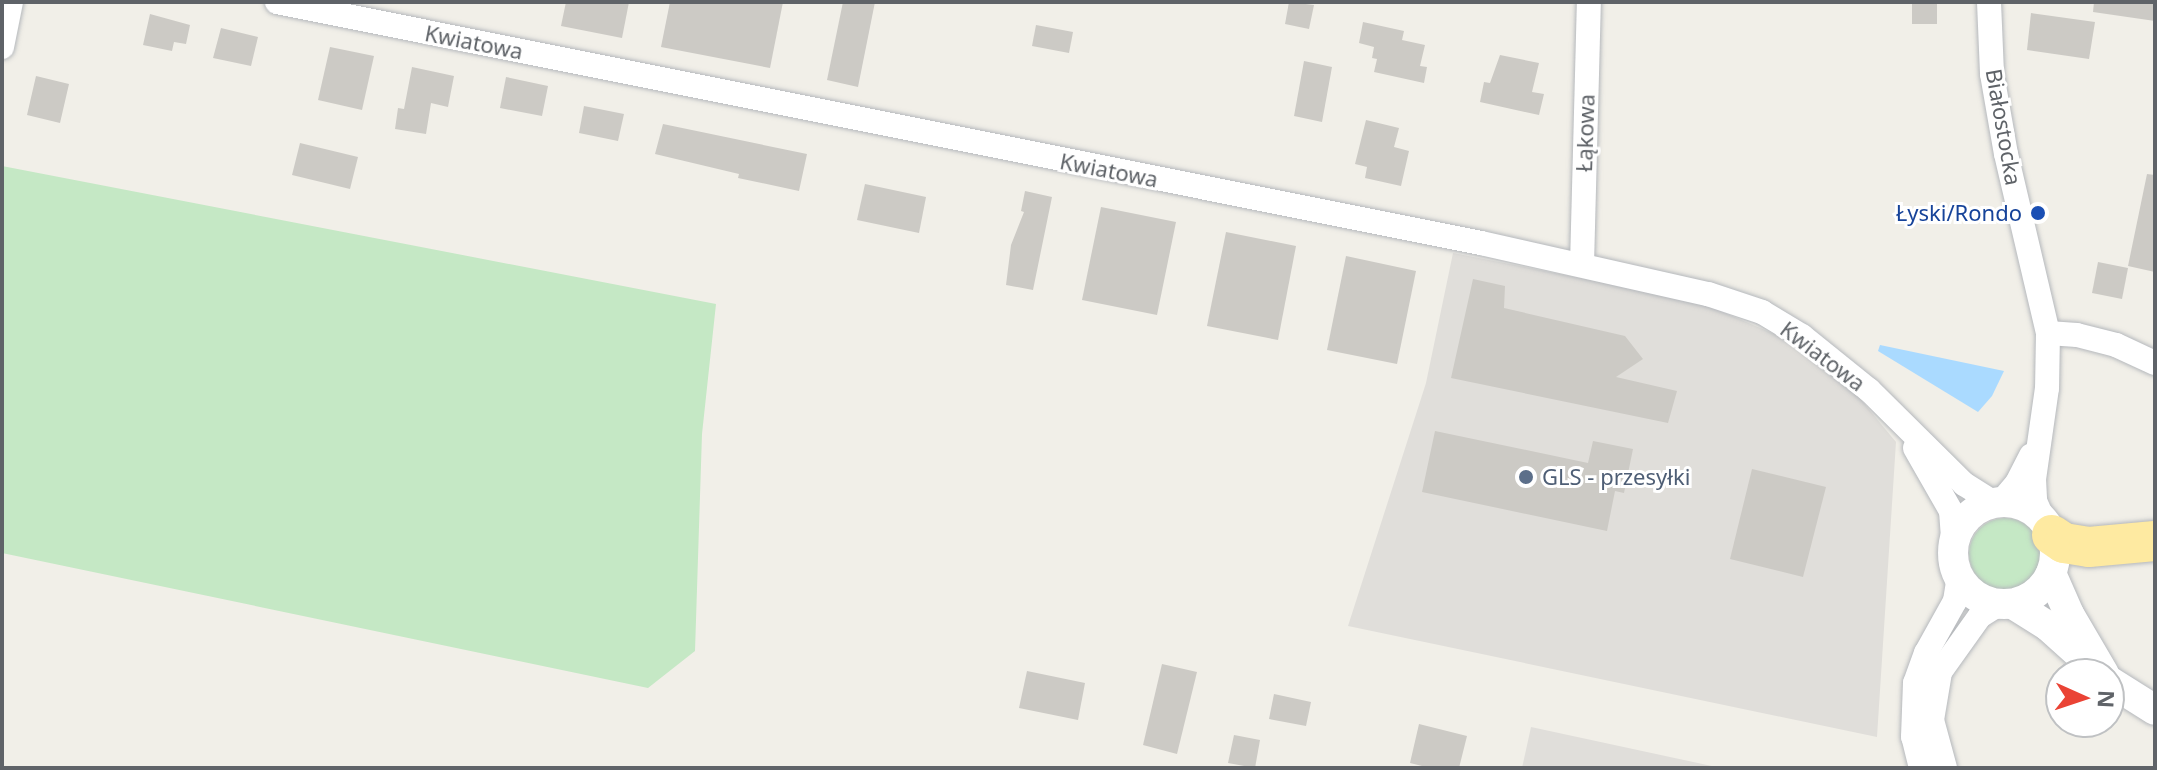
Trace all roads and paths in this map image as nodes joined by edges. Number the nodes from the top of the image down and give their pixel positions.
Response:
1 (11, 2) edge
2 (277, 2) edge
3 (1589, 2) edge
4 (1989, 2) edge
5 (2, 47) edge
6 (1582, 265) junction
7 (2048, 333) junction
8 (2155, 363) edge
9 (1902, 425) junction
10 (2040, 439) junction
11 (1997, 503) junction
12 (2155, 541) edge
13 (2049, 543) junction
14 (1956, 564) junction
15 (2006, 604) junction
16 (2085, 658) edge
17 (2094, 658) edge
18 (2125, 691) edge
19 (2155, 710) edge
20 (1921, 768) edge
21 (1945, 768) edge

1 - 5 street
2 - 6 street, Kwiatowa
3 - 6 street, Łąkowa
4 - 7 street, Białostocka
6 - 9 street, Kwiatowa
7 - 8 street
7 - 10 street, Białostocka
9 - 11 street, Kwiatowa
9 - 14 street, Kwiatowa
10 - 11 street, Białostocka
10 - 13 street, Białostocka
11 - 13 street
11 - 14 street
12 - 13 highway
13 - 15 street
13 - 17 street
14 - 15 street
14 - 20 street
15 - 16 street
15 - 21 street
18 - 19 street

